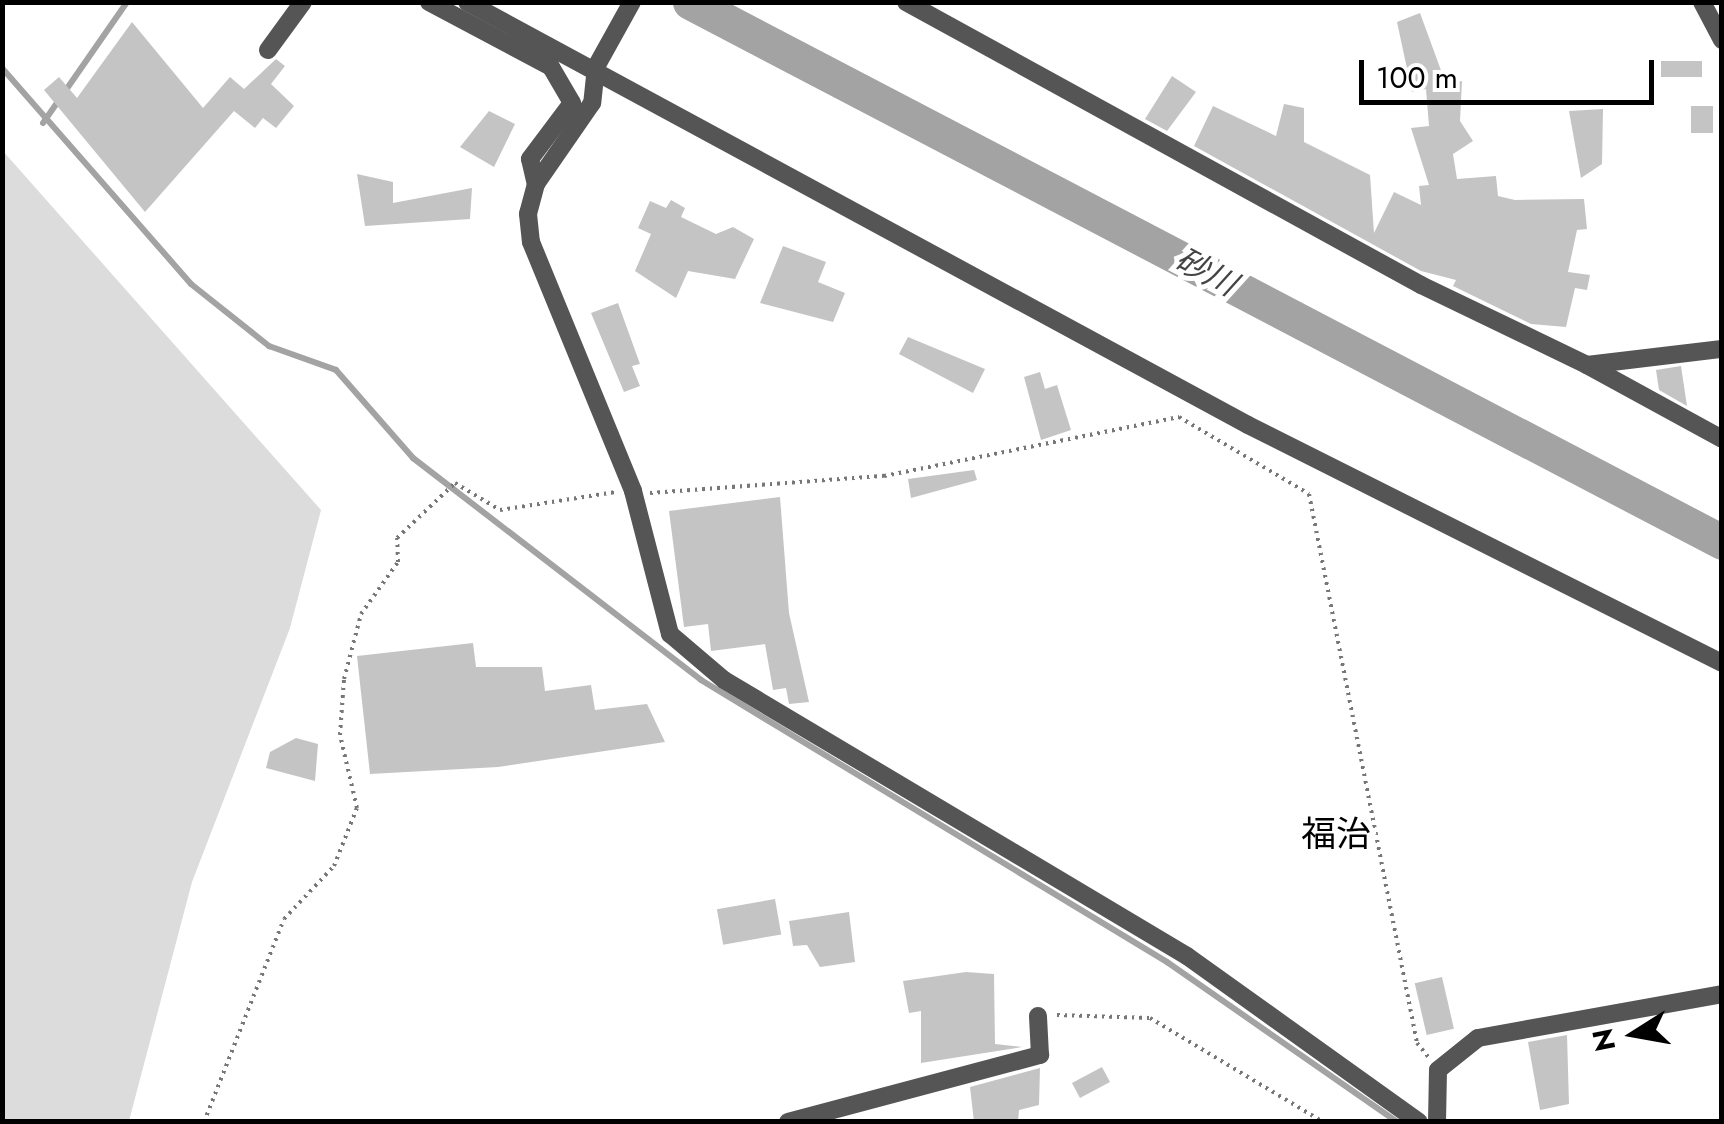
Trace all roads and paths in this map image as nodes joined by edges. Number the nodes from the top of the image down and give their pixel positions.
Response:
1 (303, 2) edge
2 (429, 2) edge
3 (467, 2) edge
4 (632, 2) edge
5 (906, 2) edge
6 (1702, 2) edge
7 (1722, 40) edge
8 (268, 50) dead end
9 (601, 60) junction
10 (536, 184) junction
11 (1722, 348) edge
12 (1587, 365) junction
13 (1722, 439) edge
14 (633, 491) junction
15 (1722, 663) edge
16 (1722, 994) edge
17 (1038, 1016) joint
18 (1438, 1070) junction
19 (204, 1122) edge
20 (788, 1122) edge
21 (1323, 1122) edge
22 (1419, 1122) edge
23 (1437, 1122) edge

1 - 8 street
2 - 10 street
3 - 9 street
4 - 9 street
5 - 12 street
6 - 7 street
9 - 10 street
9 - 15 street
10 - 14 street
11 - 12 street
12 - 13 street
14 - 18 path
14 - 19 path
14 - 22 street
16 - 18 street
17 - 20 street
17 - 21 path
18 - 23 street

